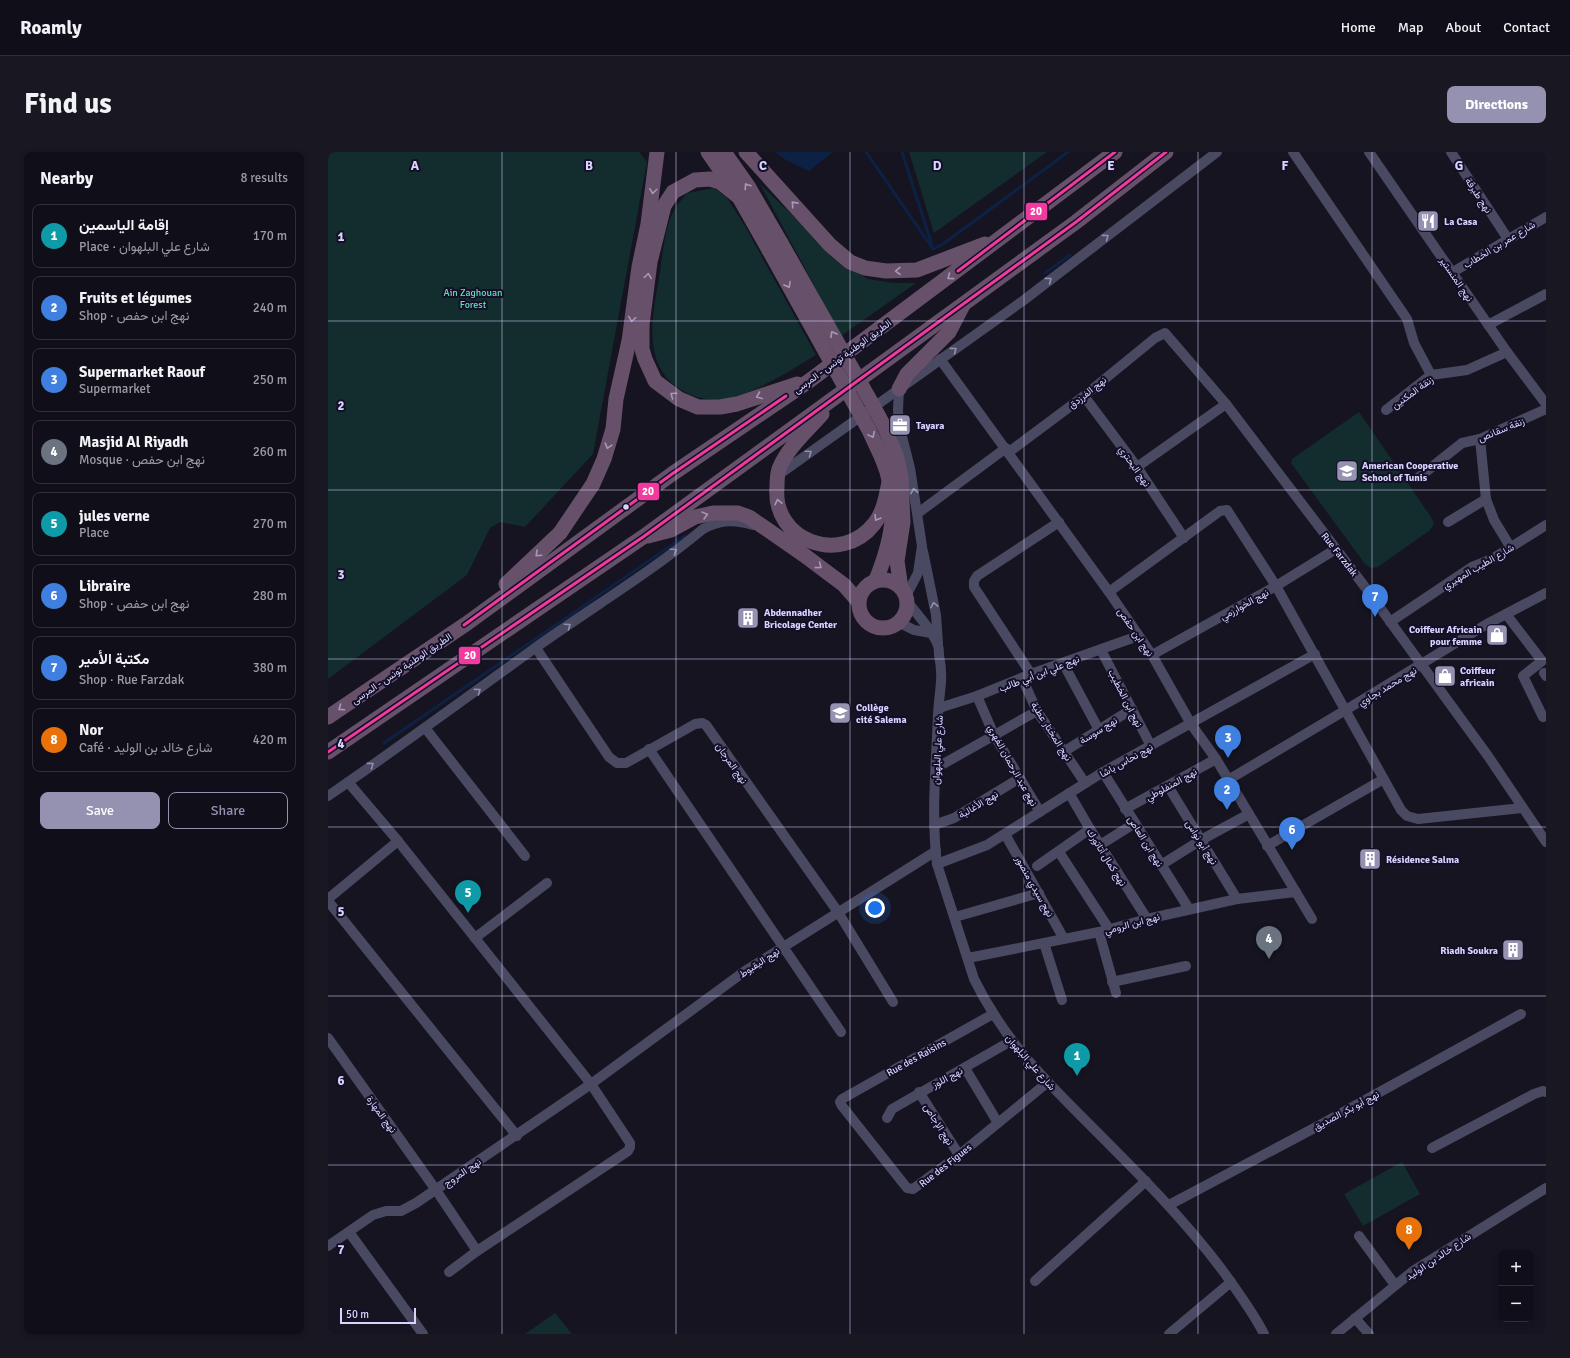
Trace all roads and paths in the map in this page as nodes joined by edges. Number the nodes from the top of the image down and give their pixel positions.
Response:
1 (657, 152) edge
2 (708, 152) edge
3 (724, 152) edge
4 (746, 152) edge
5 (1115, 152) edge
6 (1166, 152) edge
7 (1217, 152) edge
8 (1293, 152) edge
9 (1370, 152) edge
10 (1451, 152) edge
11 (739, 197) junction
12 (1546, 217) edge
13 (1001, 239) junction
14 (1508, 239) junction
15 (775, 247) junction
16 (1452, 272) junction
17 (1546, 294) edge
18 (964, 302) junction
19 (1488, 325) junction
20 (1165, 333) joint
21 (1507, 352) junction
22 (940, 359) junction
23 (1431, 375) junction
24 (809, 381) junction
25 (899, 389) junction
26 (1084, 396) junction
27 (835, 398) junction
28 (1226, 404) junction
29 (1546, 404) edge
30 (1546, 409) edge
31 (1386, 410) dead end
32 (1480, 439) junction
33 (1007, 450) junction
34 (889, 456) junction
35 (1138, 467) junction
36 (777, 476) junction
37 (1418, 478) dead end
38 (889, 482) junction
39 (1486, 500) junction
40 (918, 513) junction
41 (1059, 522) junction
42 (1448, 522) dead end
43 (1546, 525) edge
44 (766, 530) junction
45 (643, 537) junction
46 (1184, 538) junction
47 (922, 546) junction
48 (1511, 548) junction
49 (1336, 549) junction
50 (876, 580) junction
51 (1276, 586) junction
52 (1109, 592) junction
53 (1546, 593) edge
54 (905, 595) junction
55 (858, 601) junction
56 (1506, 614) junction
57 (898, 622) junction
58 (1390, 622) junction
59 (466, 624) junction
60 (931, 633) junction
61 (1138, 636) junction
62 (938, 644) junction
63 (536, 648) junction
64 (1102, 650) junction
65 (1315, 654) junction
66 (1152, 655) junction
67 (1544, 659) edge
68 (1063, 662) junction
69 (1421, 665) junction
70 (1026, 676) junction
71 (977, 696) junction
72 (939, 708) junction
73 (1132, 709) junction
74 (1037, 711) junction
75 (1344, 711) junction
76 (328, 717) edge
77 (1543, 717) dead end
78 (1191, 724) junction
79 (426, 729) junction
80 (1098, 730) junction
81 (994, 735) junction
82 (1151, 746) junction
83 (649, 749) junction
84 (1065, 751) junction
85 (328, 752) edge
86 (1216, 759) junction
87 (936, 768) junction
88 (1102, 772) junction
89 (1020, 778) junction
90 (1228, 780) junction
91 (1382, 780) junction
92 (348, 782) junction
93 (1085, 783) junction
94 (1168, 786) junction
95 (1069, 793) junction
96 (328, 796) edge
97 (1522, 808) junction
98 (1125, 809) junction
99 (1040, 812) junction
100 (1249, 814) junction
101 (1135, 823) junction
102 (934, 825) junction
103 (1090, 829) junction
104 (1005, 834) junction
105 (1201, 840) junction
106 (398, 841) junction
107 (1546, 842) edge
108 (1100, 845) junction
109 (1268, 846) junction
110 (936, 851) junction
111 (1059, 852) junction
112 (525, 856) dead end
113 (937, 864) junction
114 (1161, 865) junction
115 (1037, 866) dead end
116 (548, 883) dead end
117 (1296, 892) junction
118 (1039, 893) junction
119 (1237, 898) junction
120 (328, 900) edge
121 (1189, 909) junction
122 (838, 912) junction
123 (955, 917) junction
124 (1312, 918) dead end
125 (1147, 919) junction
126 (1109, 929) junction
127 (1099, 932) junction
128 (475, 938) junction
129 (1064, 939) junction
130 (1044, 943) junction
131 (784, 946) junction
132 (968, 958) junction
133 (1186, 966) dead end
134 (1112, 982) junction
135 (1116, 993) dead end
136 (1062, 1000) dead end
137 (894, 1002) dead end
138 (993, 1014) junction
139 (1521, 1014) dead end
140 (841, 1032) dead end
141 (328, 1038) edge
142 (1011, 1041) junction
143 (965, 1068) junction
144 (1048, 1082) junction
145 (591, 1084) junction
146 (919, 1092) junction
147 (1546, 1092) edge
148 (840, 1102) joint
149 (887, 1118) dead end
150 (998, 1123) junction
151 (516, 1136) junction
152 (1432, 1148) dead end
153 (959, 1155) junction
154 (1146, 1181) junction
155 (1546, 1188) edge
156 (436, 1190) junction
157 (1169, 1205) junction
158 (349, 1232) junction
159 (1359, 1236) dead end
160 (328, 1246) edge
161 (477, 1251) junction
162 (449, 1272) dead end
163 (1035, 1281) dead end
164 (1231, 1282) junction
165 (1396, 1285) junction
166 (1355, 1318) junction
167 (1264, 1332) edge
168 (423, 1334) edge
169 (1169, 1334) edge
170 (1336, 1334) edge
171 (1369, 1334) edge

1 -> 59 highway
2 - 11 highway
15 -> 3 highway
13 -> 4 highway
5 - 13 highway, الطريق الوطنية تونس - المرسى
6 - 18 highway
22 -> 7 street
8 - 23 street
9 - 16 street, نهج المنستير
10 - 14 street, نهج طبرقة
11 - 15 highway
24 -> 11 highway
12 - 14 street, شارع عمر بن الخطاب
13 -> 24 highway, الطريق الوطنية تونس - المرسى
14 - 16 street, شارع عمر بن الخطاب
15 - 34 highway, bridge
16 - 19 street, نهج المنستير
17 - 19 street
18 - 25 highway
18 - 27 highway
19 - 21 street, نهج المنستير
20 - 26 street, نهج الفرزدق
20 - 28 street, Rue Farzdak
21 - 23 street, زنقة المكنين
21 - 29 street, نهج المنستير
22 - 25 street
22 - 33 street, نهج ابن حفص
23 - 31 street, زنقة المكنين
24 - 59 highway, الطريق الوطنية تونس - المرسى
36 -> 25 street
40 -> 25 street
26 - 33 street, نهج الفرزدق
26 - 35 street, نهج البحتري
27 - 36 highway
27 - 45 highway
28 - 35 street
28 - 49 street, Rue Farzdak
30 - 32 street, زنقة سقانص
32 - 37 street, زنقة سقانص
32 - 39 street
33 - 40 street, نهج الفرزدق
33 - 41 street, نهج ابن حفص
34 - 38 highway
34 - 54 highway
35 - 46 street, نهج البحتري
38 -> 36 highway
38 - 50 highway
39 - 42 street
39 - 48 street
40 - 47 street
41 - 52 street, نهج ابن حفص
41 - 70 street, نهج المختار عطية
43 - 48 street, شارع الطيب المهيري
45 -> 44 highway
44 -> 55 highway
63 -> 44 street
45 - 85 highway
46 - 51 street
46 - 52 street
47 - 54 street
62 -> 47 street
48 - 58 street, شارع الطيب المهيري
49 - 51 street, نهج الخوارزمي
49 - 58 street, Rue Farzdak
50 - 54 highway
50 - 55 highway
51 - 65 street
51 - 66 street, نهج الخوارزمي
52 - 61 street, نهج ابن حفص
53 - 56 street, نهج محمد بجاوي
54 - 57 highway
54 - 60 street
55 - 57 highway
56 - 67 street
56 - 69 street, نهج محمد بجاوي
57 - 60 street
58 - 69 street, Rue Farzdak
59 -> 76 highway, الطريق الوطنية تونس - المرسى
60 - 62 street, شارع علي البلهوان
61 - 64 street, نهج علي ابن أبي طالب
61 - 66 street, نهج ابن حفص
62 - 72 street, شارع علي البلهوان
79 -> 63 street
63 - 83 street, نهج المرجان
64 - 68 street, نهج علي ابن أبي طالب
64 - 73 street, نهج ابن الخطيب
65 - 75 street
65 - 78 street, نهج نحاس باشا
66 - 78 street, نهج ابن حفص
67 - 77 street
68 - 70 street, نهج علي ابن أبي طالب
68 - 80 street
69 - 75 street, نهج محمد بجاوي
69 - 97 street, Rue Farzdak
70 - 71 street, نهج علي ابن أبي طالب
70 - 74 street, نهج المختار عطية
71 - 72 street, نهج علي ابن أبي طالب
71 - 81 street, نهج عبد الرحمان الفهري
72 - 87 street, شارع علي البلهوان
73 - 80 street, نهج سوسة
73 - 82 street, نهج ابن الخطيب
74 - 81 street
74 - 84 street, نهج المختار عطية
75 - 90 street, نهج محمد بجاوي
75 - 91 street
78 - 82 street, نهج نحاس باشا
78 - 86 street, نهج ابن حفص
92 -> 79 street
79 - 112 street
80 - 84 street, نهج سوسة
81 - 87 street
81 - 89 street, نهج عبد الرحمان الفهري
82 - 88 street, نهج نحاس باشا
83 - 122 street, نهج المرجان
83 - 131 street
84 - 93 street, نهج المختار عطية
86 - 90 street, نهج ابن حفص
86 - 94 street, نهج المنفلوطي
87 - 102 street, شارع علي البلهوان
88 - 93 street, نهج نحاس باشا
88 - 98 street, نهج ابن العاص
89 - 99 street, نهج عبد الرحمان الفهري
89 - 102 street, نهج الأغالبة
90 - 100 street, نهج ابن حفص
91 - 97 street
91 - 109 street
92 - 96 street
92 - 106 street
93 - 95 street, نهج نحاس باشا
94 - 98 street, نهج المنفلوطي
94 - 105 street, نهج أبو نواس
95 - 99 street, نهج نحاس باشا
95 - 103 street, نهج كمال أتاتورك
97 - 107 street, Rue Farzdak
98 - 101 street, نهج ابن العاص
99 - 104 street, نهج نحاس باشا
100 - 105 street
100 - 109 street, نهج ابن حفص
101 - 108 street
101 - 114 street, نهج ابن العاص
102 - 110 street, شارع علي البلهوان
103 - 108 street, نهج كمال أتاتورك
103 - 111 street
104 - 113 street, نهج نحاس باشا
104 - 118 street, نهج سيدي منصور
105 - 114 street
105 - 119 street, نهج أبو نواس
106 - 120 street
106 - 128 street
108 - 125 street, نهج كمال أتاتورك
109 - 117 street, نهج ابن حفص
110 - 113 street, شارع علي البلهوان
110 - 122 street, نهج اليقبوط
111 - 115 street
111 - 126 street
113 - 123 street, شارع علي البلهوان
114 - 121 street, نهج ابن العاص
116 - 128 street
117 - 119 street, نهج ابن الرومي
117 - 124 street, نهج ابن حفص
118 - 123 street
118 - 129 street, نهج سيدي منصور
119 - 121 street, نهج ابن الرومي
120 - 151 street
121 - 125 street, نهج ابن الرومي
122 - 131 street, نهج اليقبوط
122 - 137 street, نهج المرجان
123 - 132 street, شارع علي البلهوان
125 - 126 street, نهج ابن الرومي
126 - 127 street, نهج ابن الرومي
127 - 129 street, نهج ابن الرومي
127 - 134 street
128 - 145 street
129 - 130 street, نهج ابن الرومي
130 - 132 street, نهج ابن الرومي
130 - 136 street
131 - 140 street
131 - 145 street, نهج اليقبوط
132 - 138 street, شارع علي البلهوان
133 - 134 street
134 - 135 street
138 - 142 street, شارع علي البلهوان
138 - 148 street, Rue des Raisins
139 - 157 street, نهج أبو بكر الصديق
141 - 156 street, نهج المهارة
142 - 143 street, نهج اللوز
142 - 144 street, شارع علي البلهوان
143 - 146 street, نهج اللوز
143 - 150 street
144 - 150 street, Rue des Figues
144 - 154 street, شارع علي البلهوان
145 - 151 street, نهج المروج
145 - 161 street
146 - 149 street, نهج اللوز
146 - 153 street, نهج الإجاص
147 - 152 street
148 - 153 street, Rue des Figues
150 - 153 street, Rue des Figues
151 - 156 street, نهج المروج
154 - 157 street, شارع علي البلهوان
154 - 163 street
155 - 165 street, شارع خالد بن الوليد
156 - 158 street, نهج المروج
156 - 161 street, نهج المهارة
157 - 164 street, شارع علي البلهوان
158 - 160 street, نهج المروج
158 - 168 street
159 - 165 street
161 - 162 street
164 - 167 street, شارع علي البلهوان
164 - 169 street
165 - 166 street, شارع خالد بن الوليد
166 - 170 street, شارع خالد بن الوليد
166 - 171 street

